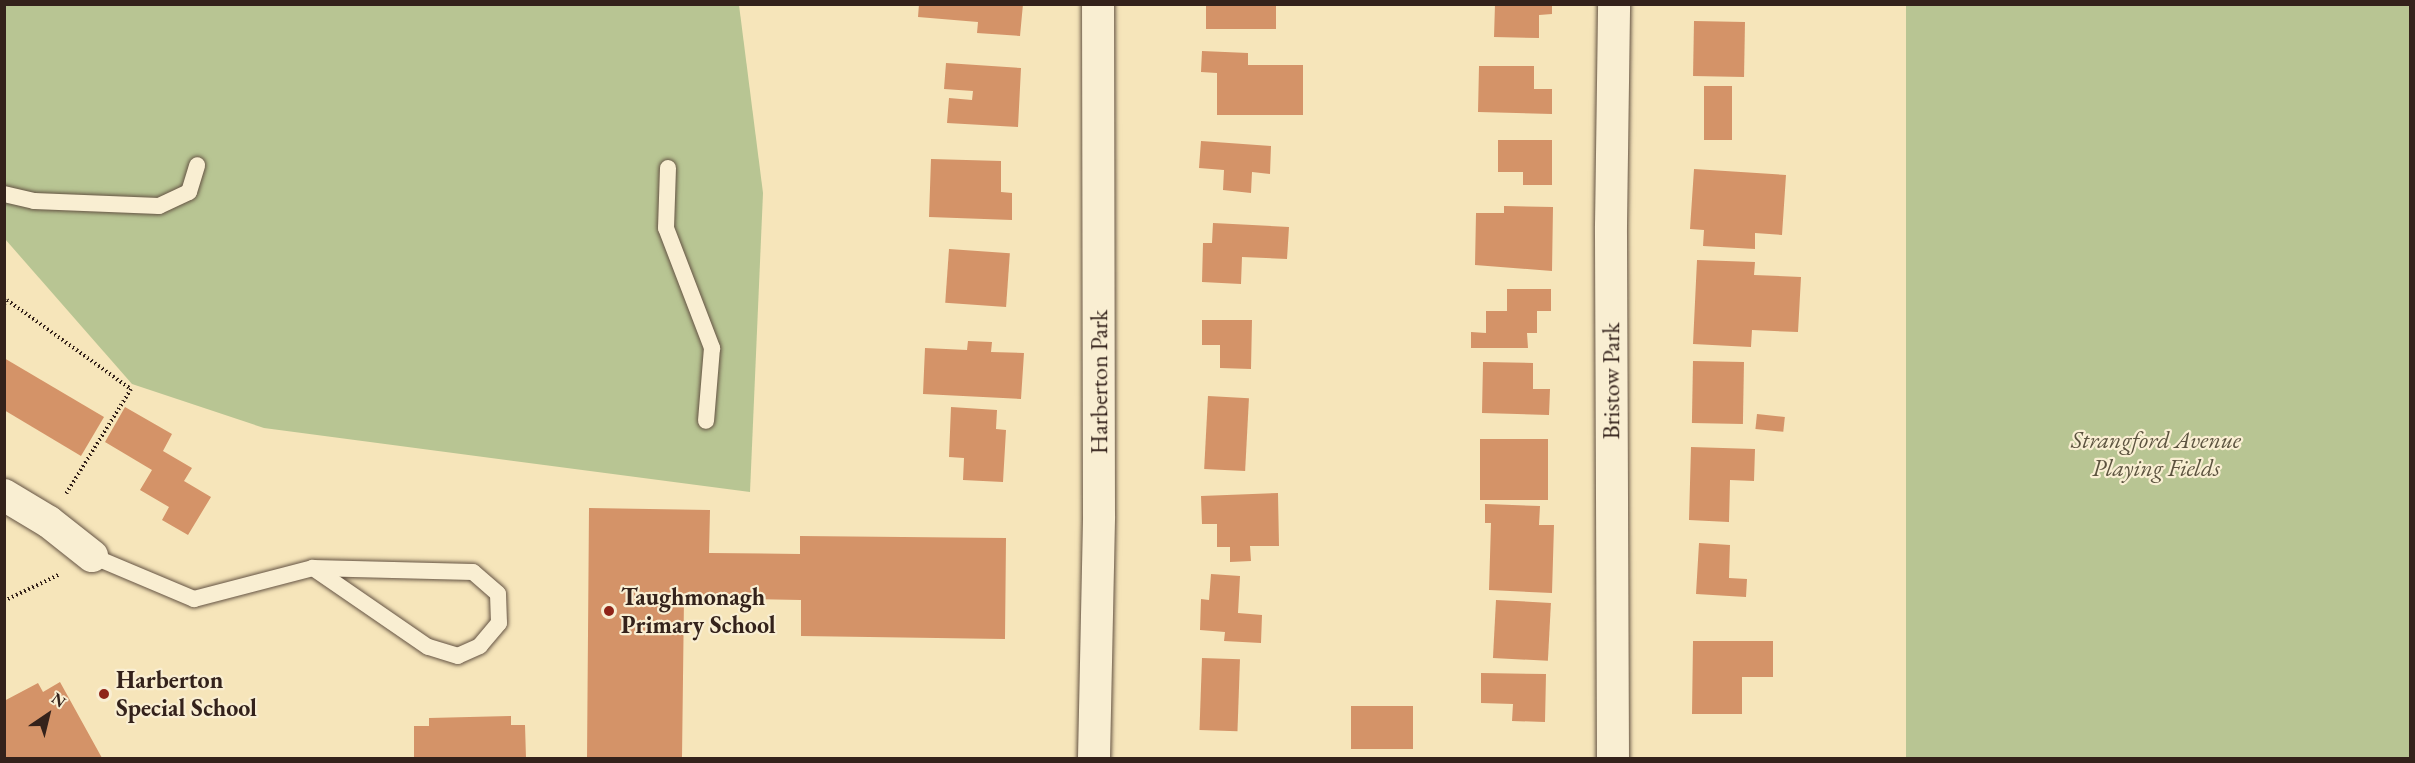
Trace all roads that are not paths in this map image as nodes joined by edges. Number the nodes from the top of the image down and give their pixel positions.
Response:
1 (1098, 4) edge
2 (1614, 4) edge
3 (197, 165) dead end
4 (668, 168) dead end
5 (4, 194) edge
6 (706, 421) dead end
7 (4, 495) edge
8 (92, 556) joint
9 (313, 568) junction
10 (1094, 759) edge
11 (1613, 759) edge

1 - 10 street, Harberton Park
2 - 11 street, Bristow Park
3 - 5 lane
4 - 6 lane
7 - 8 street
8 - 9 lane
9 - 9 lane

